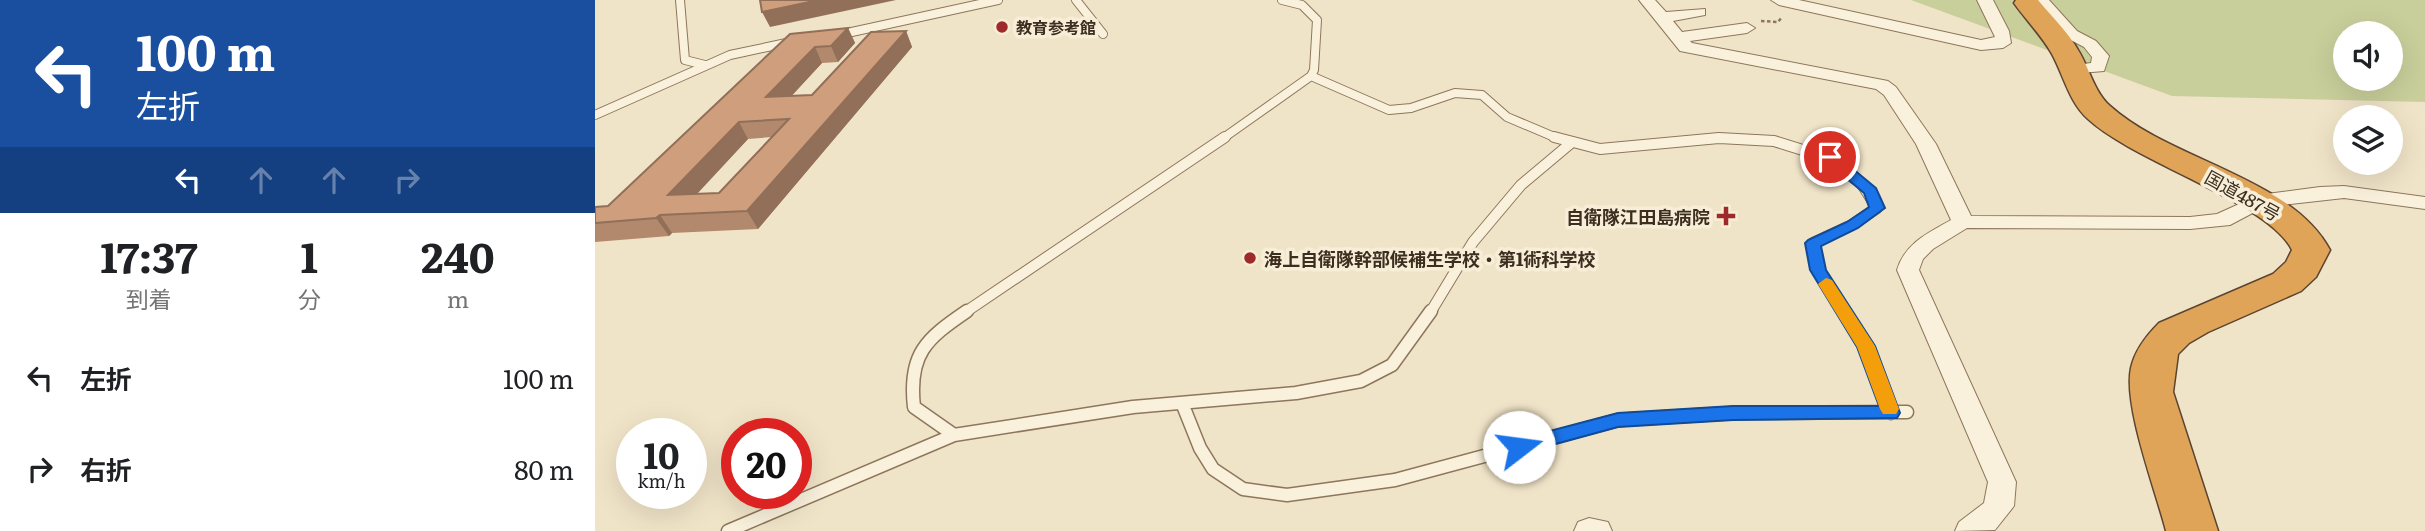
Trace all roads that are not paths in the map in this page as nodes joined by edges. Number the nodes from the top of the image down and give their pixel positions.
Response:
1 (680, 0) edge
2 (998, 0) edge
3 (1076, 0) edge
4 (1282, 0) edge
5 (1647, 0) edge
6 (1985, 0) edge
7 (2034, 2) edge
8 (1786, 3) edge
9 (1700, 12) dead end
10 (1660, 18) junction
11 (1103, 34) dead end
12 (829, 36) edge
13 (1676, 37) junction
14 (801, 41) edge
15 (1748, 45) junction
16 (705, 65) junction
17 (1311, 76) junction
18 (622, 103) junction
19 (595, 109) edge
20 (595, 116) edge
21 (1571, 143) junction
22 (2259, 201) junction
23 (2425, 203) edge
24 (1963, 222) junction
25 (1182, 403) junction
26 (1907, 412) dead end
27 (1891, 413) junction
28 (954, 435) junction
29 (728, 531) edge
30 (1589, 531) edge
31 (1597, 531) edge
32 (1969, 531) edge
33 (2192, 531) edge

1 - 16 lane
2 - 12 lane
3 - 11 lane
4 - 17 lane
5 - 10 street
6 - 8 street
7 - 22 highway, 国道487号
9 - 10 street
10 - 13 street
13 - 15 street
13 - 15 street
14 - 16 lane
15 - 24 street
16 - 18 lane
17 - 21 lane
17 - 28 lane
18 - 19 lane
18 - 20 lane
21 - 25 lane
21 - 27 lane
22 - 23 street
22 - 24 street
22 - 33 highway, 国道487号
24 - 32 street
25 - 27 lane
25 - 28 lane
26 - 27 lane
28 - 29 lane
30 - 31 street

